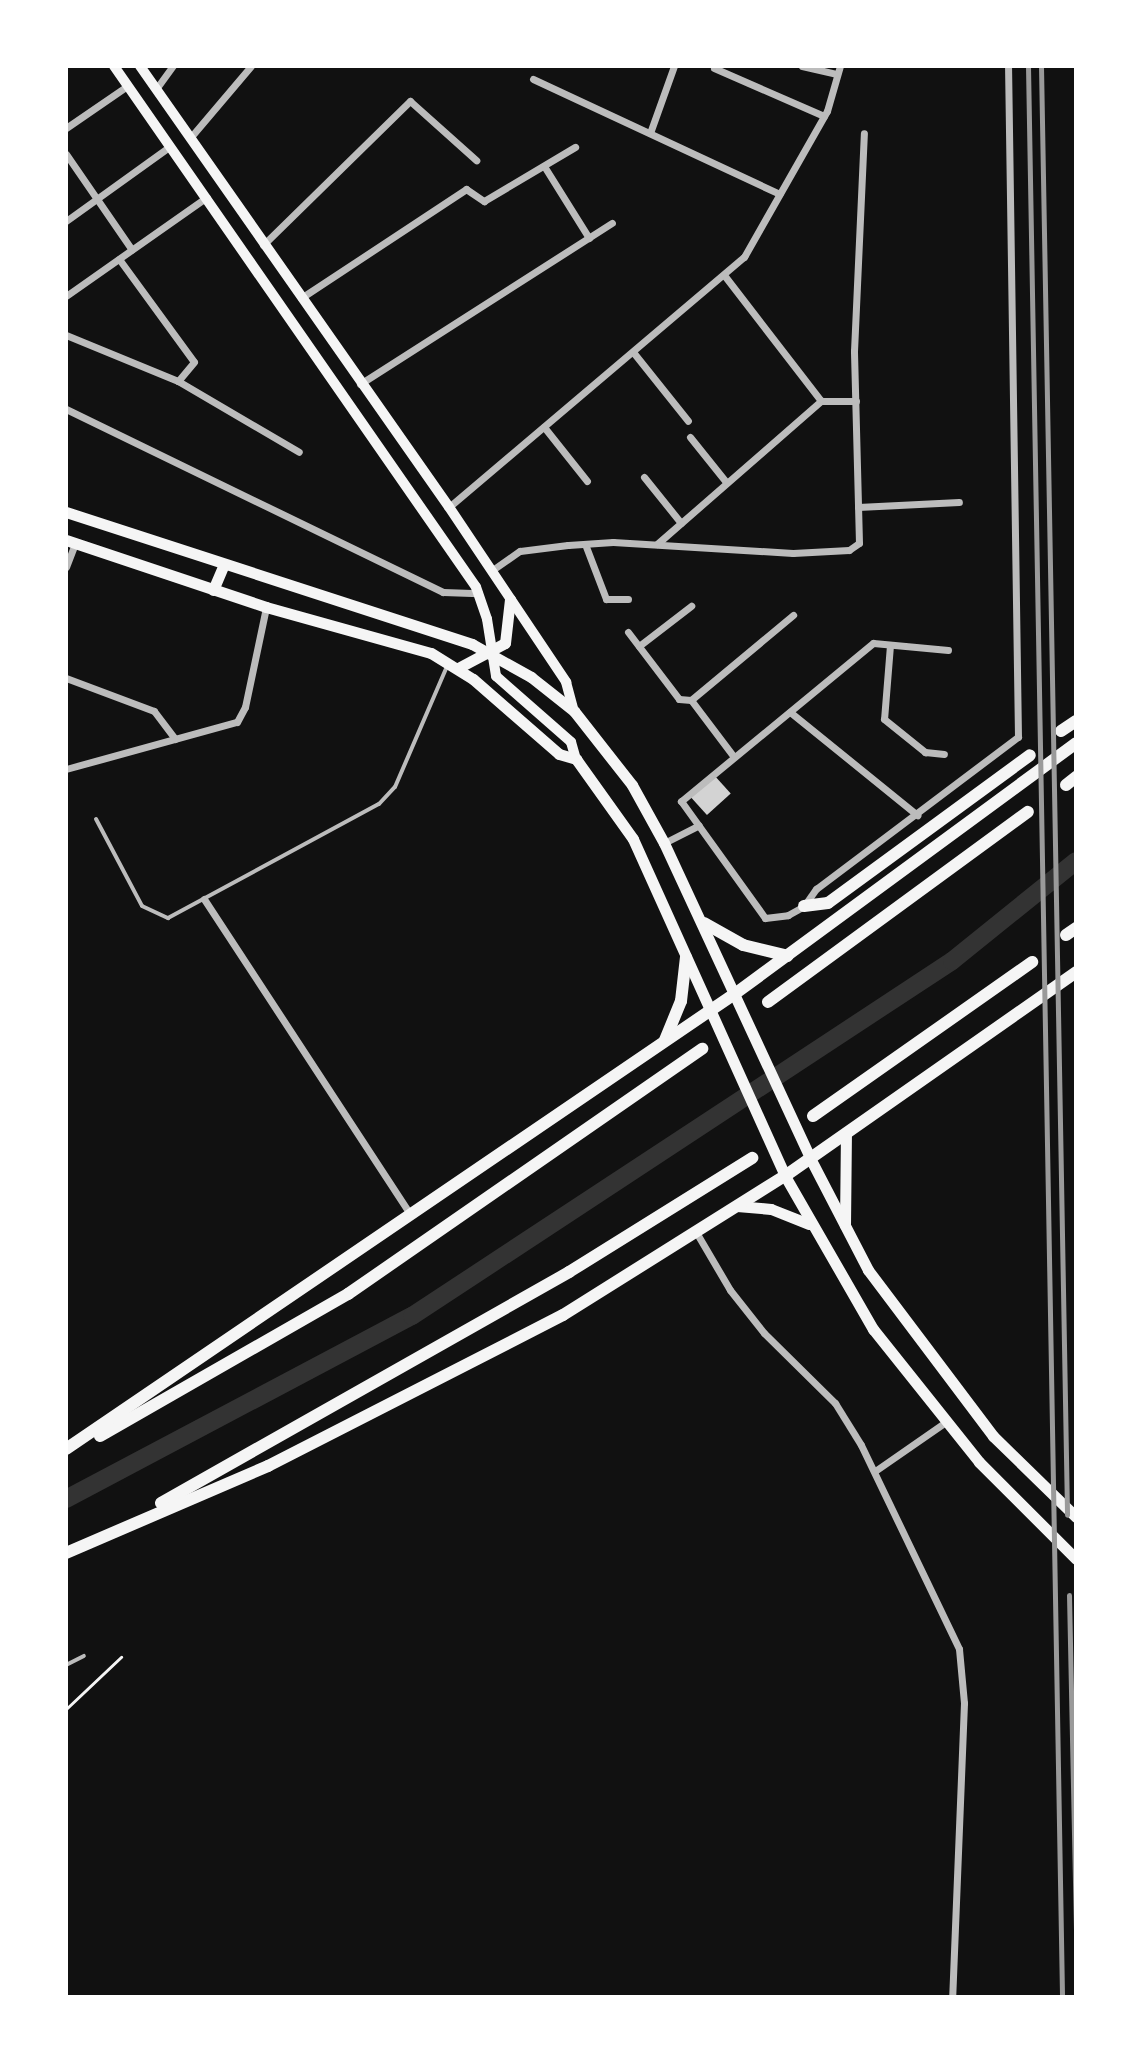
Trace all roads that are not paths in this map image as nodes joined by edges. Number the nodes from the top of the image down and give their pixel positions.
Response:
1 (114, 66) edge
2 (140, 66) edge
3 (173, 66) edge
4 (251, 66) edge
5 (674, 66) edge
6 (802, 66) edge
7 (1008, 66) edge
8 (714, 68) edge
9 (838, 70) edge
10 (533, 79) dead end
11 (127, 86) junction
12 (156, 89) junction
13 (824, 116) junction
14 (66, 128) edge
15 (650, 133) junction
16 (864, 133) dead end
17 (188, 140) junction
18 (169, 147) junction
19 (575, 147) dead end
20 (66, 154) edge
21 (476, 160) dead end
22 (544, 166) junction
23 (780, 194) junction
24 (207, 197) junction
25 (97, 199) junction
26 (66, 221) edge
27 (612, 223) dead end
28 (589, 238) junction
29 (263, 245) junction
30 (132, 250) junction
31 (119, 259) junction
32 (724, 275) junction
33 (66, 296) edge
34 (301, 298) junction
35 (66, 335) edge
36 (633, 352) junction
37 (339, 353) junction
38 (321, 363) junction
39 (178, 381) junction
40 (360, 384) junction
41 (821, 401) junction
42 (856, 401) junction
43 (66, 409) edge
44 (688, 421) dead end
45 (544, 427) junction
46 (690, 437) dead end
47 (299, 452) dead end
48 (644, 477) dead end
49 (587, 481) dead end
50 (726, 482) junction
51 (959, 502) dead end
52 (449, 507) junction
53 (858, 507) junction
54 (66, 512) edge
55 (681, 523) junction
56 (71, 542) edge
57 (585, 544) junction
58 (657, 544) junction
59 (223, 566) junction
60 (66, 567) edge
61 (491, 571) junction
62 (213, 590) junction
63 (479, 593) junction
64 (510, 599) junction
65 (628, 599) dead end
66 (691, 606) dead end
67 (266, 607) junction
68 (793, 615) dead end
69 (628, 632) dead end
70 (890, 645) junction
71 (639, 646) junction
72 (948, 650) dead end
73 (491, 653) junction
74 (453, 665) junction
75 (66, 678) edge
76 (691, 700) junction
77 (574, 711) junction
78 (790, 712) junction
79 (1076, 721) edge
80 (1061, 731) dead end
81 (175, 739) junction
82 (1076, 743) edge
83 (944, 754) dead end
84 (1030, 755) dead end
85 (734, 757) junction
86 (576, 759) junction
87 (66, 769) edge
88 (1028, 812) dead end
89 (917, 815) junction
90 (96, 819) dead end
91 (699, 825) junction
92 (664, 843) junction
93 (204, 899) junction
94 (804, 906) junction
95 (704, 923) junction
96 (788, 956) junction
97 (686, 957) junction
98 (1032, 962) dead end
99 (1076, 972) edge
100 (736, 993) junction
101 (768, 1002) dead end
102 (711, 1009) junction
103 (664, 1043) junction
104 (702, 1049) dead end
105 (813, 1116) dead end
106 (846, 1134) junction
107 (752, 1158) dead end
108 (810, 1158) junction
109 (785, 1176) junction
110 (737, 1206) junction
111 (411, 1216) junction
112 (810, 1224) junction
113 (845, 1230) junction
114 (696, 1232) junction
115 (947, 1421) junction
116 (66, 1452) edge
117 (875, 1471) junction
118 (1076, 1517) edge
119 (105, 1534) junction
120 (66, 1553) edge
121 (1076, 1559) edge
122 (84, 1656) dead end
123 (66, 1665) edge
124 (952, 1997) edge

1 - 11 main road
2 - 12 main road
3 - 12 street
4 - 17 street
5 - 15 street
6 - 9 street
7 - 89 street
8 - 13 street
9 - 13 street
10 - 15 street
11 - 14 street
11 - 18 main road
12 - 17 main road
13 - 23 street
15 - 23 street
16 - 42 street
17 - 29 main road
18 - 24 main road
18 - 25 street
19 - 22 street
20 - 25 street
21 - 29 street
22 - 28 street
22 - 34 street
23 - 32 street
24 - 30 street
24 - 38 main road
25 - 26 street
25 - 30 street
27 - 28 street
28 - 40 street
29 - 34 main road
30 - 31 street
31 - 33 street
31 - 39 street
32 - 36 street
32 - 41 street
34 - 37 main road
35 - 39 street
36 - 44 street
36 - 45 street
37 - 38 main road
37 - 40 main road
38 - 63 main road
39 - 47 street
40 - 52 main road
41 - 42 street
41 - 50 street
42 - 53 street
43 - 63 street
45 - 49 street
45 - 52 street
46 - 50 street
48 - 55 street
50 - 55 street
51 - 53 street
52 - 61 main road
53 - 58 street
54 - 59 main road
55 - 58 street
56 - 60 street
56 - 62 main road
57 - 58 street
57 - 61 street
57 - 65 street
59 - 62 main road
59 - 73 main road
61 - 64 main road
62 - 67 main road
63 - 73 main road
64 - 73 main road
64 - 77 main road
66 - 71 street
67 - 74 main road
67 - 81 street
68 - 76 street
69 - 71 street
70 - 72 street
70 - 78 street
70 - 83 street
71 - 76 street
73 - 74 main road
73 - 77 main road
73 - 86 main road
74 - 86 main road
74 - 93 lane
75 - 81 street
76 - 85 street
77 - 92 main road
78 - 85 street
78 - 89 street
79 - 80 highway
81 - 87 street
82 - 96 highway
84 - 94 highway
85 - 91 street
86 - 97 main road
88 - 101 highway
89 - 94 street
90 - 93 lane
91 - 92 street
91 - 94 street
92 - 95 main road
93 - 111 street
95 - 96 highway
95 - 100 main road
96 - 100 highway
97 - 102 main road
97 - 103 highway
98 - 105 highway
99 - 106 highway
100 - 102 highway
100 - 108 main road
102 - 103 highway
102 - 109 main road
103 - 111 highway
104 - 116 highway
106 - 108 highway
106 - 113 main road
107 - 119 highway
108 - 109 highway
108 - 113 main road
109 - 110 highway
109 - 112 main road
110 - 112 main road
110 - 114 highway
111 - 116 highway
112 - 115 main road
113 - 118 main road
114 - 117 street
114 - 119 highway
115 - 117 street
115 - 121 main road
117 - 124 street
119 - 120 highway
122 - 123 lane

